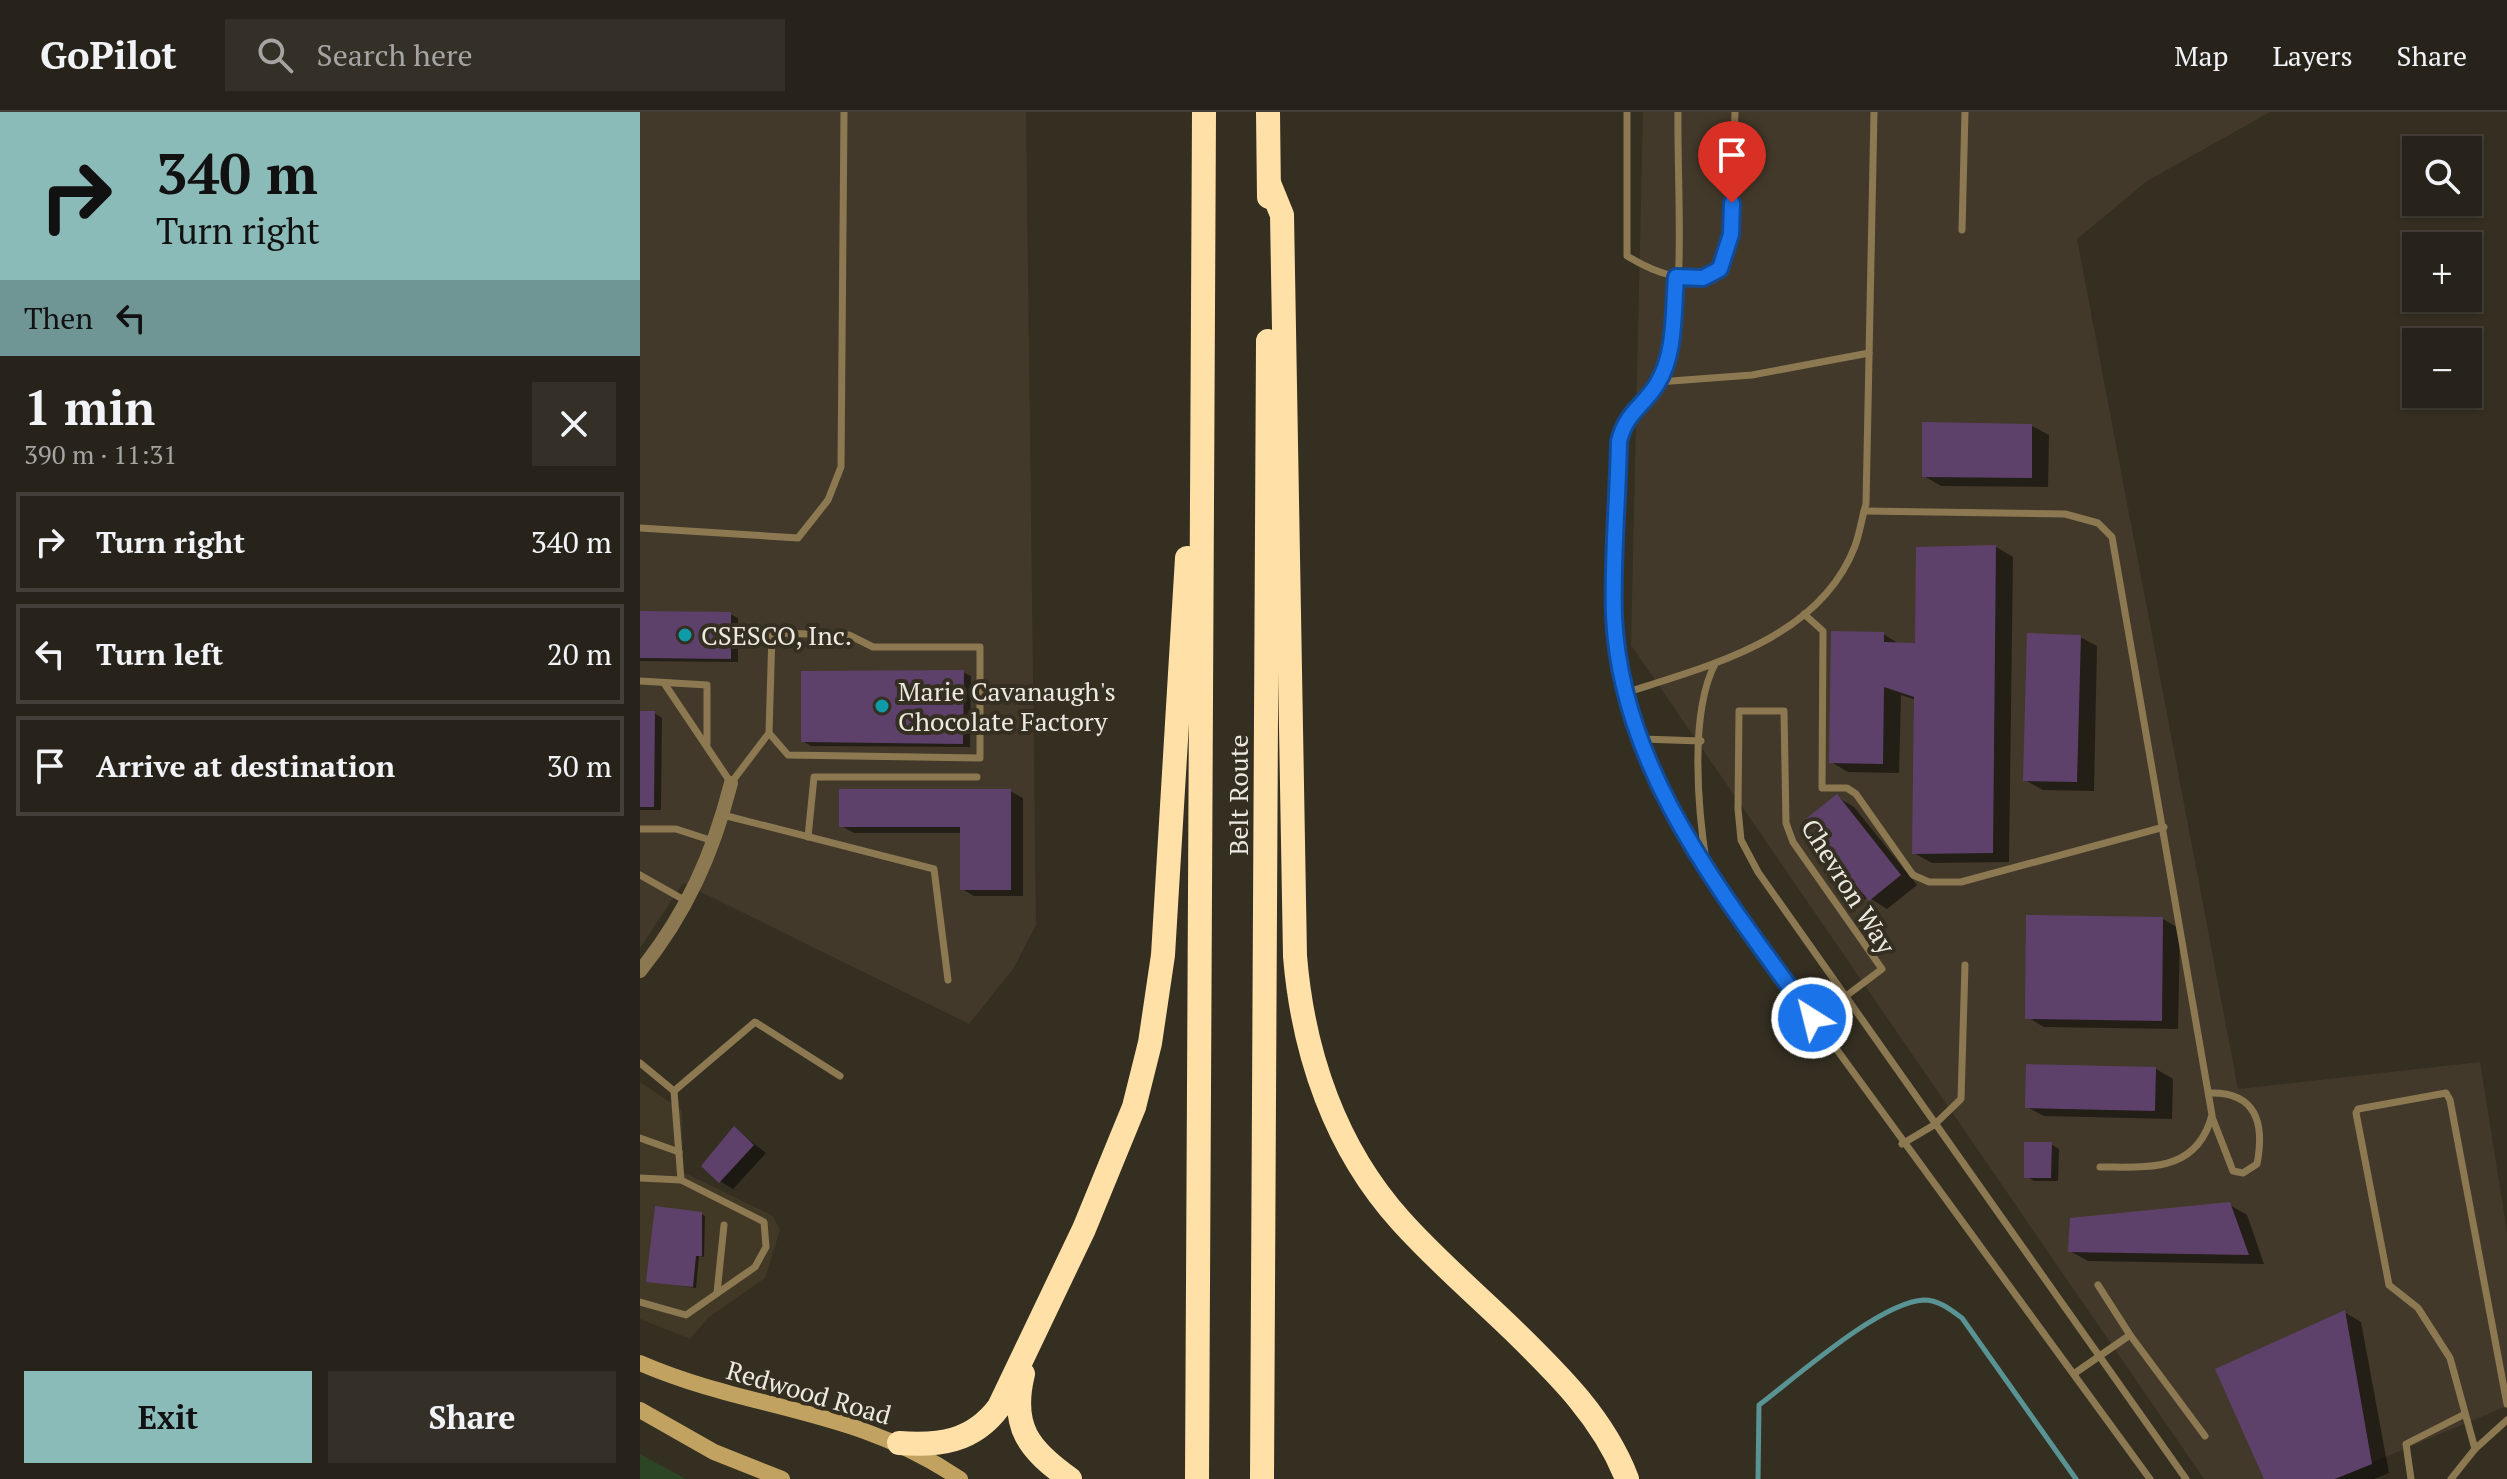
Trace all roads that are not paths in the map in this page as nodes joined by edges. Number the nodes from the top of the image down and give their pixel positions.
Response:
1 (844, 112) edge
2 (1204, 112) edge
3 (1268, 112) edge
4 (1627, 112) edge
5 (1678, 112) edge
6 (1735, 112) edge
7 (1874, 112) edge
8 (1965, 112) edge
9 (1269, 183) junction
10 (1962, 230) dead end
11 (1676, 277) junction
12 (1869, 353) junction
13 (1658, 382) junction
14 (1203, 384) junction
15 (1864, 511) junction
16 (640, 528) edge
17 (1804, 614) junction
18 (1715, 664) junction
19 (640, 681) edge
20 (664, 683) junction
21 (1628, 692) junction
22 (769, 733) junction
23 (1642, 739) junction
24 (1701, 741) junction
25 (707, 746) junction
26 (977, 777) dead end
27 (731, 783) junction
28 (723, 815) junction
29 (2164, 827) junction
30 (640, 829) edge
31 (808, 837) junction
32 (716, 841) junction
33 (1708, 873) junction
34 (640, 875) edge
35 (688, 902) junction
36 (1965, 965) dead end
37 (640, 971) edge
38 (948, 980) dead end
39 (1846, 996) junction
40 (640, 1063) edge
41 (840, 1076) dead end
42 (674, 1091) junction
43 (2210, 1093) junction
44 (2212, 1115) junction
45 (1934, 1125) junction
46 (640, 1138) edge
47 (1902, 1144) junction
48 (679, 1152) junction
49 (2100, 1167) dead end
50 (640, 1178) edge
51 (681, 1180) junction
52 (724, 1225) dead end
53 (2098, 1285) dead end
54 (717, 1293) junction
55 (640, 1302) edge
56 (2130, 1335) junction
57 (1029, 1349) junction
58 (2098, 1356) junction
59 (640, 1363) edge
60 (2075, 1373) junction
61 (2507, 1404) edge
62 (640, 1410) edge
63 (2463, 1415) junction
64 (2507, 1420) edge
65 (2205, 1436) dead end
66 (899, 1443) junction
67 (2475, 1449) junction
68 (782, 1479) edge
69 (960, 1479) edge
70 (1070, 1479) edge
71 (1197, 1479) edge
72 (1262, 1479) edge
73 (1627, 1479) edge
74 (2150, 1479) edge
75 (2186, 1479) edge
76 (2411, 1479) edge
77 (2451, 1479) edge

1 - 16 lane
2 - 14 highway, Belt Route
3 - 9 highway, Belt Route
4 - 11 lane
5 - 11 lane
6 - 11 lane
7 - 12 lane
8 - 10 lane
9 - 72 highway, Belt Route
9 - 73 highway
11 - 13 lane
12 - 13 lane
12 - 15 lane
13 - 21 lane
14 - 57 highway
14 - 71 highway, Belt Route
15 - 17 lane
15 - 29 lane
17 - 18 lane
17 - 29 lane
18 - 21 lane
18 - 24 lane
19 - 20 lane
20 - 25 lane
20 - 25 lane
21 - 23 lane
22 - 22 lane
22 - 27 lane
23 - 24 lane
23 - 33 lane
24 - 33 lane
25 - 27 lane
26 - 31 lane
27 - 28 street
28 - 31 lane
28 - 32 street
29 - 43 lane
30 - 32 lane
31 - 38 lane
32 - 35 street
33 - 47 lane
34 - 35 lane
35 - 37 street
36 - 45 lane
39 - 39 lane, Chevron Way
39 - 45 lane, Chevron Way
40 - 42 lane
41 - 42 lane
42 - 48 lane
43 - 44 lane
43 - 44 lane
44 - 49 lane
45 - 47 lane
45 - 58 lane, Chevron Way
46 - 48 lane
47 - 60 lane
48 - 51 lane
50 - 51 lane
51 - 54 lane
52 - 54 lane
53 - 56 lane
54 - 55 lane
56 - 58 lane
56 - 65 lane
57 - 66 highway
57 - 70 highway
58 - 60 lane
58 - 75 lane, Chevron Way
59 - 66 main road, Redwood Road
60 - 74 lane
61 - 63 lane
62 - 68 main road
63 - 67 lane
63 - 76 lane
64 - 67 lane
66 - 69 main road, Redwood Road
67 - 77 lane

